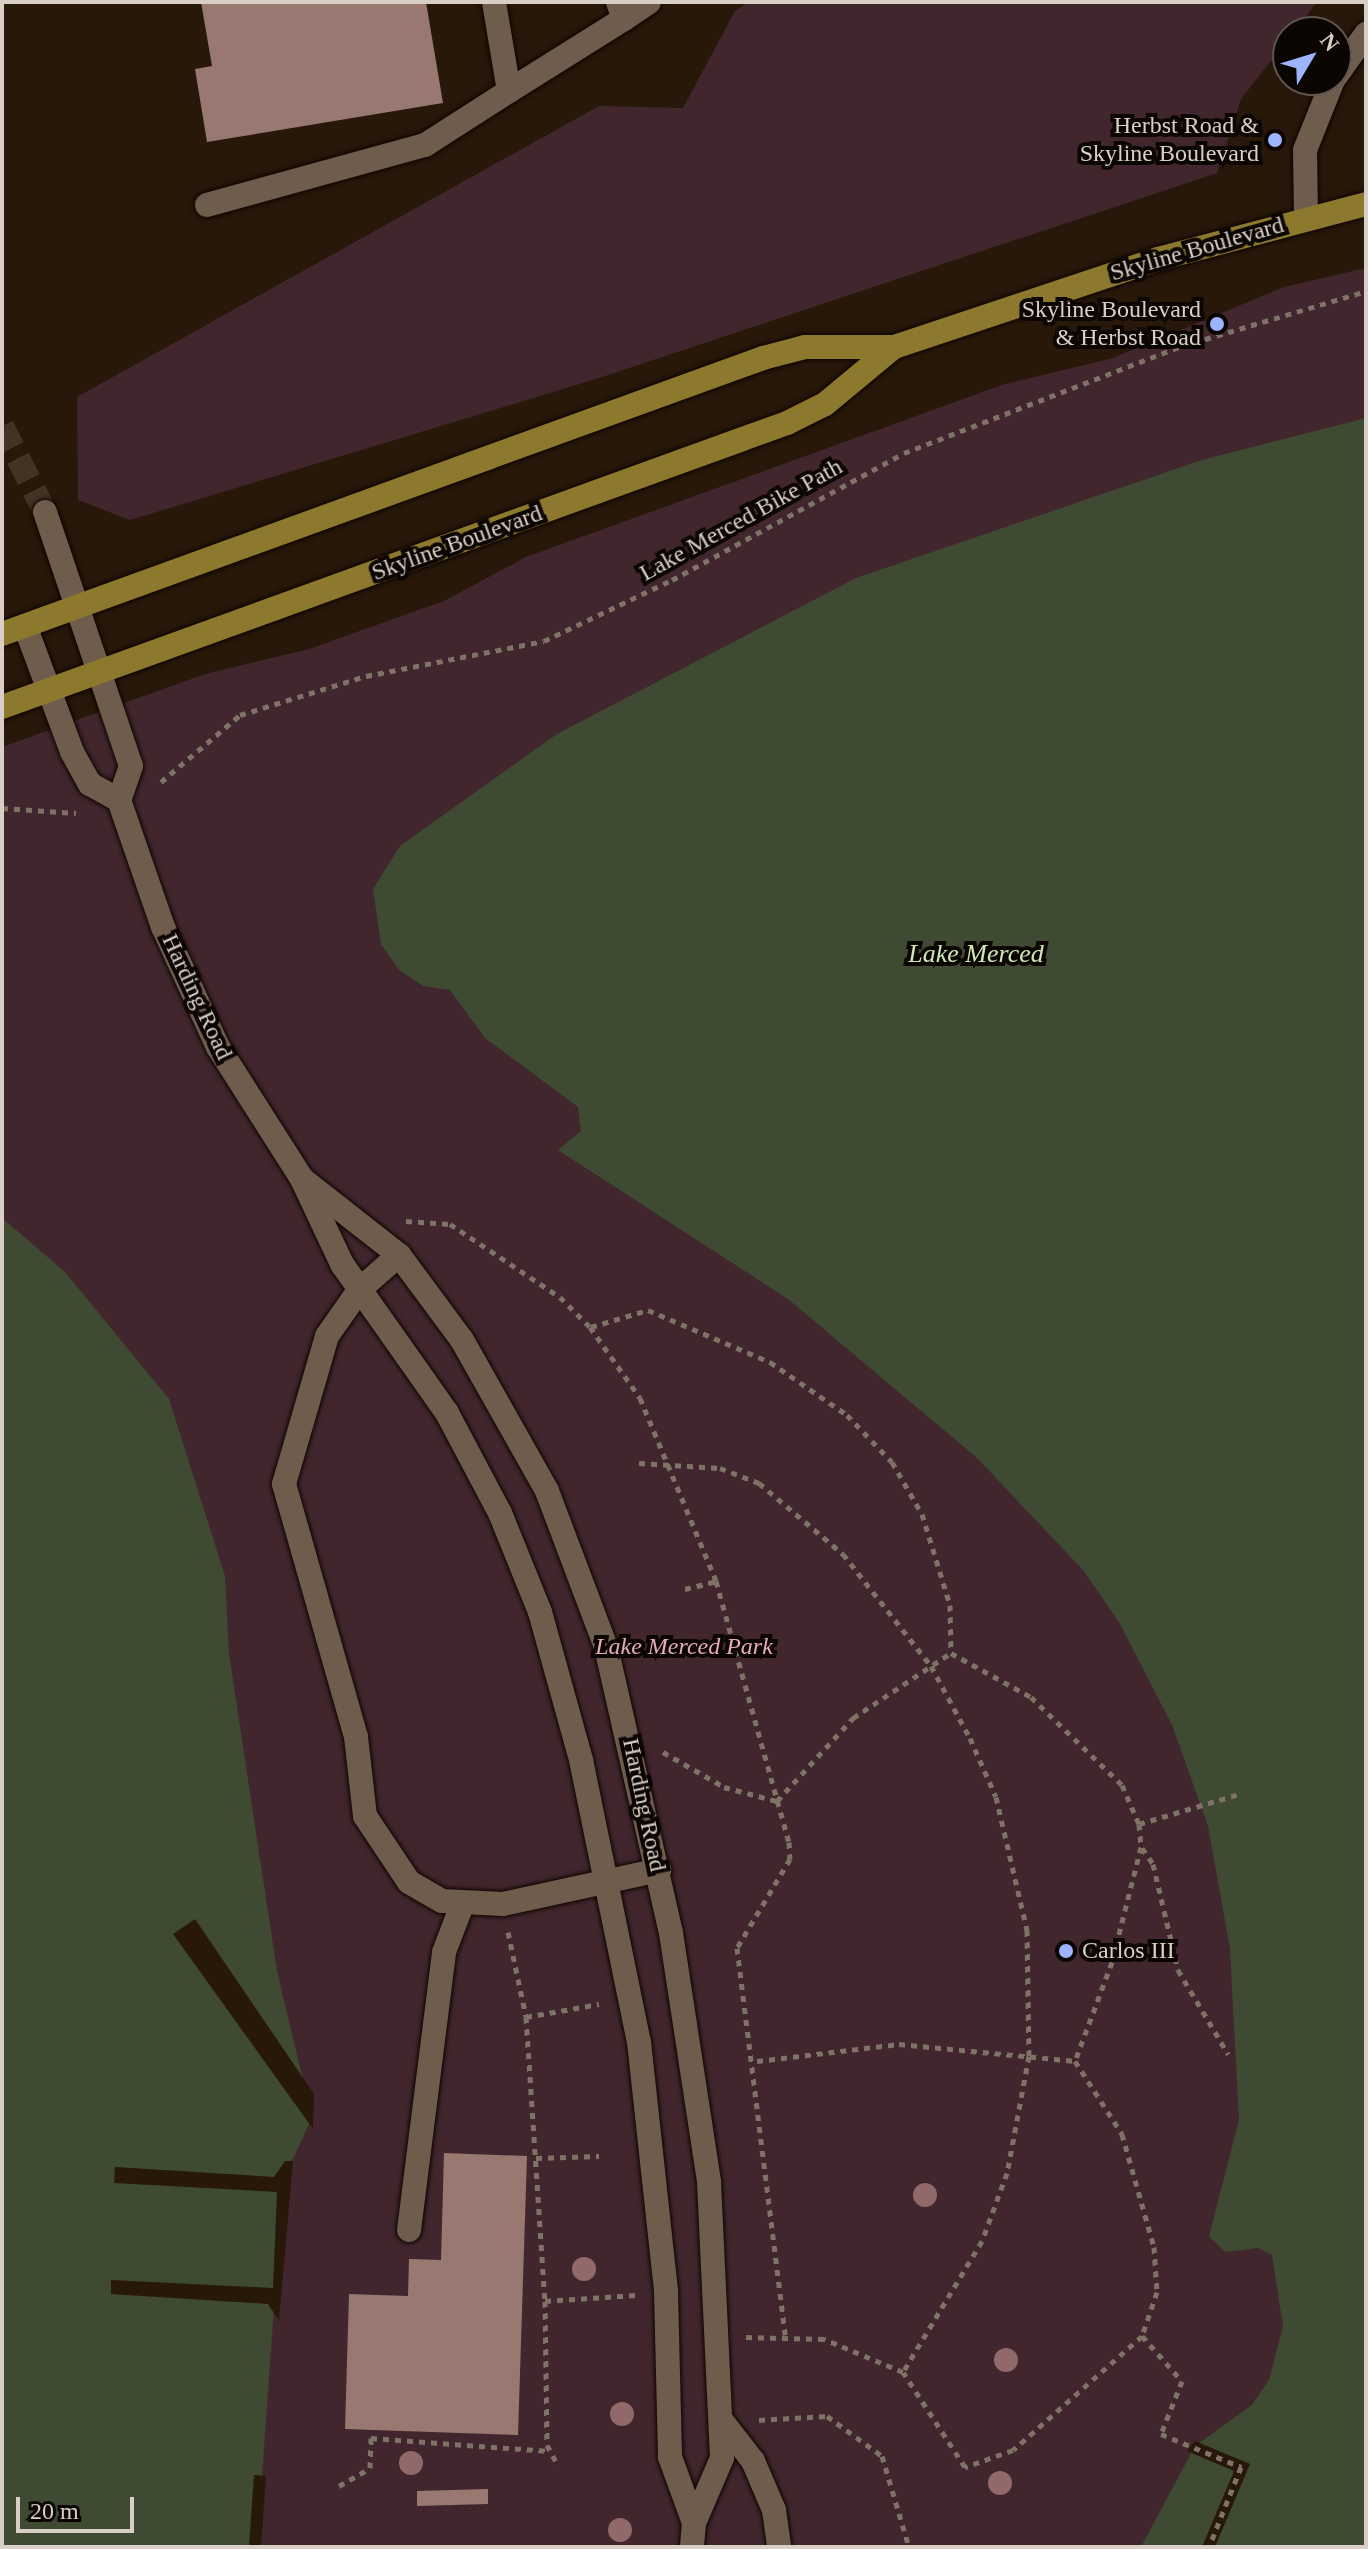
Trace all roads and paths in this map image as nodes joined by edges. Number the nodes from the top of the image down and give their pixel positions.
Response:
1 (494, 2) edge
2 (649, 2) edge
3 (621, 10) edge
4 (1366, 34) edge
5 (1352, 53) edge
6 (509, 91) junction
7 (1327, 96) edge
8 (1366, 204) edge
9 (207, 205) dead end
10 (1306, 218) junction
11 (1366, 291) edge
12 (894, 347) junction
13 (45, 512) tunnel mouth
14 (79, 606) junction
15 (13, 630) edge
16 (103, 671) junction
17 (48, 691) junction
18 (2, 707) edge
19 (148, 790) dead end
20 (119, 800) junction
21 (2, 808) edge
22 (85, 812) dead end
23 (302, 1179) junction
24 (374, 1230) junction
25 (399, 1255) junction
26 (360, 1289) junction
27 (590, 1327) junction
28 (639, 1463) dead end
29 (672, 1465) junction
30 (716, 1581) junction
31 (685, 1589) dead end
32 (951, 1653) junction
33 (931, 1666) junction
34 (632, 1748) junction
35 (1239, 1794) dead end
36 (777, 1801) junction
37 (1139, 1824) junction
38 (1141, 1847) junction
39 (659, 1870) junction
40 (608, 1880) junction
41 (503, 1904) junction
42 (462, 1905) junction
43 (630, 1999) junction
44 (526, 2017) junction
45 (1228, 2054) dead end
46 (1029, 2056) junction
47 (757, 2061) junction
48 (1075, 2061) junction
49 (599, 2156) dead end
50 (536, 2158) junction
51 (409, 2230) dead end
52 (666, 2292) junction
53 (545, 2301) junction
54 (785, 2335) junction
55 (1142, 2336) junction
56 (720, 2338) junction
57 (903, 2372) junction
58 (722, 2421) junction
59 (550, 2451) junction
60 (558, 2466) dead end
61 (339, 2486) dead end
62 (693, 2535) edge
63 (779, 2547) edge
64 (909, 2547) edge
65 (1209, 2547) edge

1 - 6 street
2 - 3 street
3 - 6 street
4 - 5 street
6 - 9 street
7 - 10 street
8 - 10 main road, Skyline Boulevard
10 - 12 main road, Skyline Boulevard
11 - 19 path, Lake Merced Bike Path
12 - 14 main road, Skyline Boulevard
12 - 16 main road, Skyline Boulevard
13 - 14 street
14 - 15 main road, Skyline Boulevard
14 - 16 street
15 - 17 street
16 - 17 main road, Skyline Boulevard
16 - 20 street
17 - 18 main road, Skyline Boulevard
17 - 20 street
20 - 23 street, Harding Road
21 - 22 path
23 - 24 street, Harding Road
23 - 26 street, Harding Road
24 - 25 street, Harding Road
24 - 27 path
25 - 26 street
25 - 34 street, Harding Road
26 - 40 street, Harding Road
26 - 42 street
27 - 29 path
27 - 32 path
28 - 29 path
29 - 30 path
29 - 33 path
30 - 31 path
30 - 36 path
32 - 33 path
32 - 37 path
33 - 36 path
33 - 46 path
34 - 36 path
34 - 39 street, Harding Road
35 - 37 path
36 - 47 path
37 - 38 path
38 - 45 path
38 - 48 path
39 - 40 street
39 - 56 street, Harding Road
40 - 41 street
40 - 43 street, Harding Road
41 - 42 street
41 - 44 path
42 - 51 street
43 - 44 path
43 - 52 street, Harding Road
44 - 50 path
46 - 47 path
46 - 48 path
46 - 57 path
47 - 54 path
48 - 55 path
49 - 50 path
50 - 53 path
52 - 53 path
52 - 62 street, Harding Road
53 - 59 path
54 - 56 path
54 - 57 path
55 - 57 path
55 - 65 path
56 - 58 street, Harding Road
58 - 62 street, Harding Road
58 - 63 street
58 - 64 path
59 - 60 path
59 - 61 path

